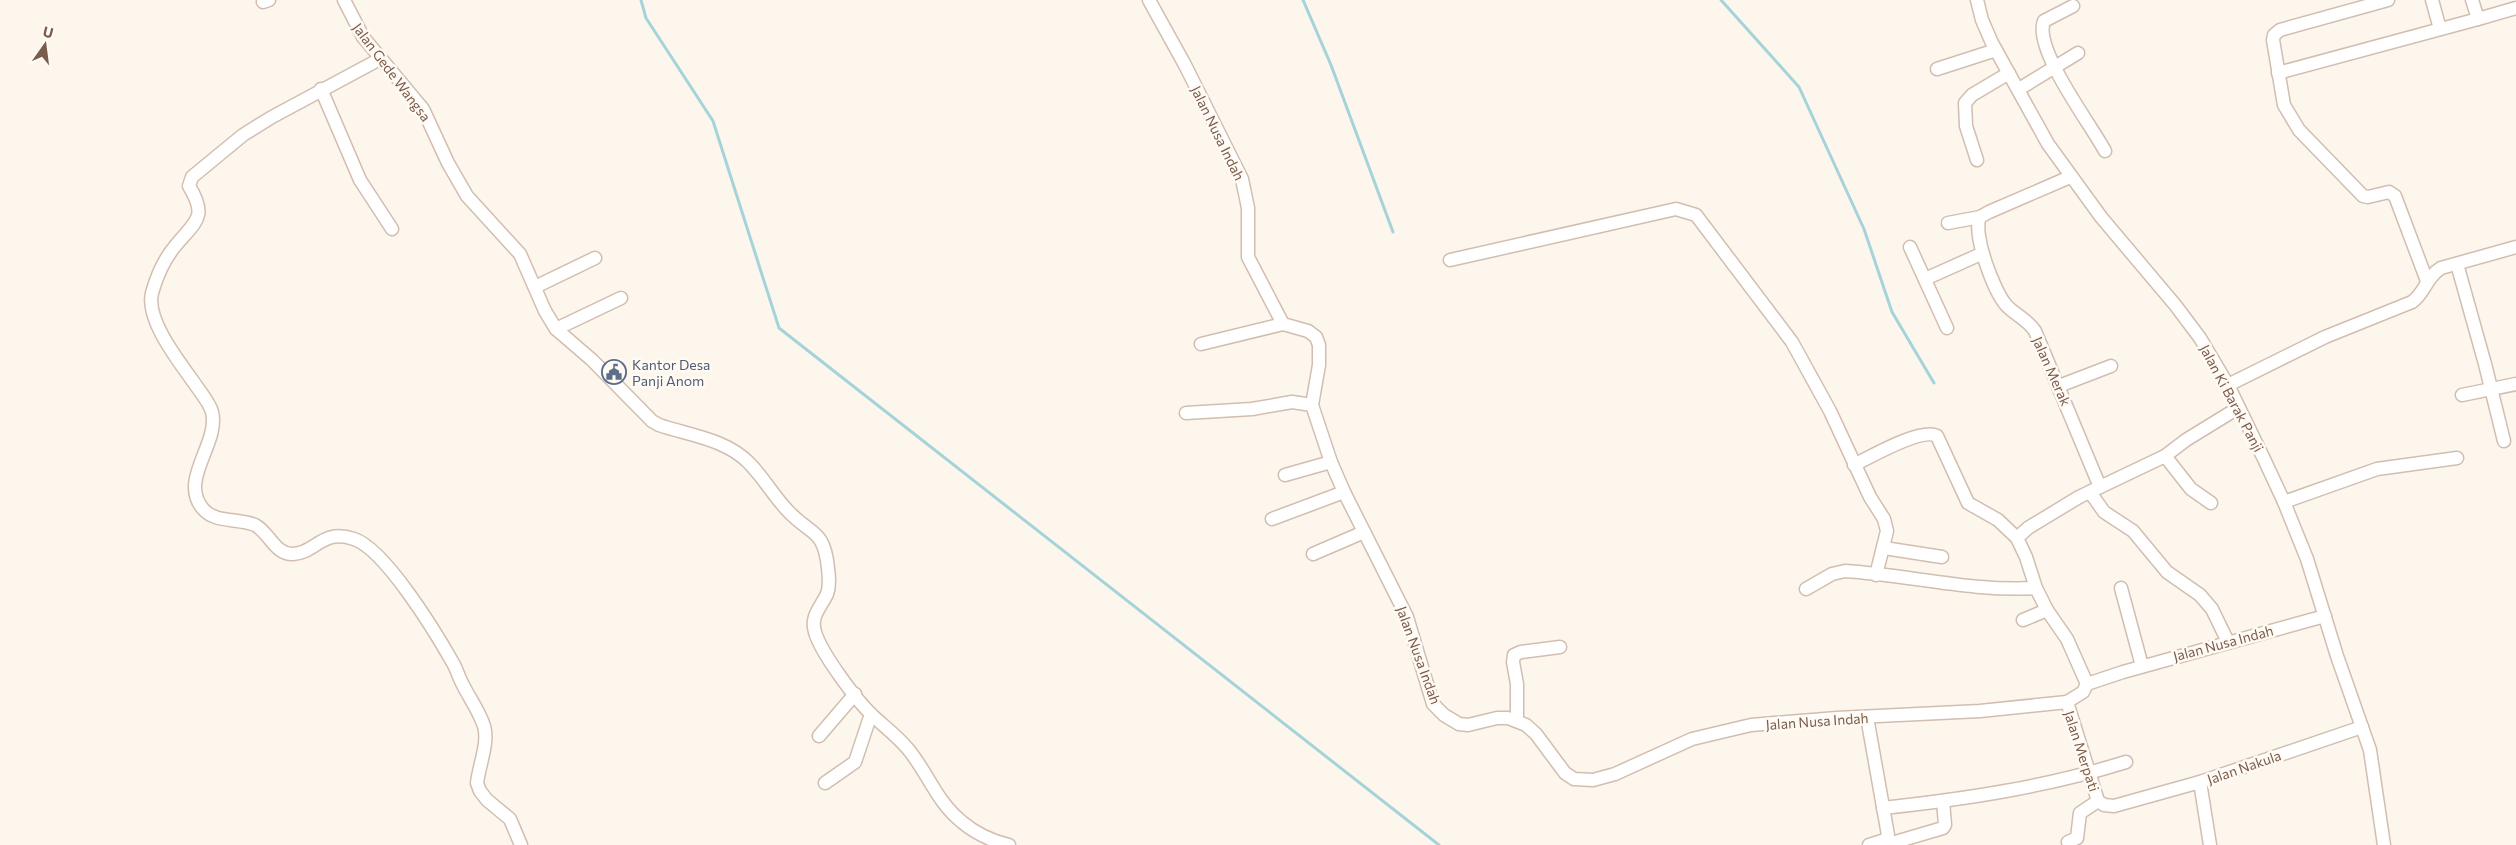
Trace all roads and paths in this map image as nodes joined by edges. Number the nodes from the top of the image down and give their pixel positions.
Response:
1 (344, 0) edge
2 (1149, 0) edge
3 (1977, 0) edge
4 (2385, 0) edge
5 (2432, 0) edge
6 (2472, 0) edge
7 (2073, 6) dead end
8 (2516, 8) edge
9 (2478, 18) junction
10 (2440, 29) junction
11 (1996, 50) junction
12 (2078, 53) dead end
13 (380, 58) junction
14 (2053, 67) junction
15 (1937, 69) dead end
16 (2009, 73) junction
17 (2278, 73) junction
18 (2018, 88) junction
19 (321, 89) junction
20 (2105, 151) dead end
21 (1977, 160) dead end
22 (2070, 177) junction
23 (1980, 217) junction
24 (1948, 223) dead end
25 (392, 229) dead end
26 (1910, 247) dead end
27 (2515, 252) edge
28 (1982, 254) junction
29 (595, 258) dead end
30 (1450, 260) dead end
31 (2457, 264) junction
32 (1925, 278) junction
33 (2427, 281) junction
34 (535, 287) junction
35 (621, 298) dead end
36 (1283, 324) junction
37 (1947, 328) dead end
38 (556, 329) junction
39 (1201, 344) dead end
40 (2111, 366) dead end
41 (2516, 384) edge
42 (2228, 385) junction
43 (2059, 386) junction
44 (2492, 390) junction
45 (2462, 395) dead end
46 (1312, 405) junction
47 (2238, 408) junction
48 (1186, 414) dead end
49 (2504, 441) dead end
50 (2165, 456) junction
51 (2457, 458) dead end
52 (1331, 462) junction
53 (1854, 465) junction
54 (1285, 475) dead end
55 (2095, 489) junction
56 (1344, 492) junction
57 (2284, 502) junction
58 (2211, 503) dead end
59 (1272, 519) dead end
60 (1364, 532) junction
61 (2016, 538) junction
62 (1884, 548) junction
63 (1313, 554) dead end
64 (1942, 557) dead end
65 (1876, 575) junction
66 (2036, 588) junction
67 (2121, 588) dead end
68 (1806, 589) dead end
69 (2047, 610) junction
70 (2325, 616) junction
71 (2023, 620) dead end
72 (2228, 642) junction
73 (1560, 647) dead end
74 (2142, 666) junction
75 (2088, 684) junction
76 (855, 694) junction
77 (2066, 702) junction
78 (872, 714) junction
79 (1867, 717) junction
80 (1517, 721) junction
81 (2362, 727) junction
82 (819, 736) dead end
83 (2126, 762) dead end
84 (2089, 773) junction
85 (2200, 782) junction
86 (825, 783) dead end
87 (1943, 801) junction
88 (2098, 801) junction
89 (2124, 803) joint
90 (1882, 808) junction
91 (1885, 840) junction
92 (2068, 842) dead end
93 (521, 845) edge
94 (1009, 845) edge
95 (1869, 845) edge
96 (2210, 845) edge
97 (2384, 845) edge

1 - 13 street, Jalan Gede Wangsa
2 - 36 street, Jalan Nusa Indah
3 - 11 street, Jalan Ki Barak Panji
4 - 17 street
5 - 10 street
6 - 9 street
7 - 14 street
8 - 9 street
9 - 10 street
10 - 17 street
11 - 15 street
11 - 16 street, Jalan Ki Barak Panji
12 - 14 street
13 - 19 street
13 - 34 street, Jalan Gede Wangsa
14 - 18 street
14 - 20 street
16 - 18 street, Jalan Ki Barak Panji
16 - 21 street
17 - 33 street
18 - 22 street, Jalan Ki Barak Panji
19 - 25 street
19 - 93 street
22 - 23 street
22 - 42 street, Jalan Ki Barak Panji
23 - 24 street
23 - 28 street, Jalan Merak
26 - 32 street
27 - 31 street
28 - 32 street
28 - 43 street, Jalan Merak
29 - 34 street
30 - 53 street
31 - 33 street
31 - 44 street
32 - 37 street
33 - 42 street
34 - 38 street, Jalan Gede Wangsa
35 - 38 street
36 - 39 street
36 - 46 street, Jalan Nusa Indah
38 - 76 street, Jalan Gede Wangsa
40 - 43 street
41 - 44 street
42 - 47 street, Jalan Ki Barak Panji
43 - 55 street, Jalan Merak
44 - 45 street
44 - 49 street
46 - 48 street
46 - 52 street, Jalan Nusa Indah
47 - 50 street
47 - 57 street, Jalan Ki Barak Panji
50 - 55 street
50 - 58 street
51 - 57 street
52 - 54 street
52 - 56 street, Jalan Nusa Indah
53 - 61 street
53 - 62 street
55 - 61 street
55 - 72 street, Jalan Merak
56 - 59 street
56 - 60 street, Jalan Nusa Indah
57 - 70 street, Jalan Ki Barak Panji
60 - 63 street
60 - 80 street, Jalan Nusa Indah
61 - 66 street
62 - 64 street
62 - 65 street
65 - 66 street
65 - 68 street
66 - 69 street
67 - 74 street
69 - 71 street
69 - 75 street
70 - 72 street, Jalan Nusa Indah
70 - 81 street, Jalan Ki Barak Panji
72 - 74 street, Jalan Nusa Indah
73 - 80 street
74 - 75 street, Jalan Nusa Indah
75 - 77 street, Jalan Nusa Indah
76 - 78 street, Jalan Gede Wangsa
76 - 82 street
77 - 79 street, Jalan Nusa Indah
77 - 84 street, Jalan Merpati
78 - 86 street
78 - 94 street, Jalan Gede Wangsa
79 - 80 street, Jalan Nusa Indah
79 - 90 street
81 - 85 street, Jalan Nakula
81 - 97 street, Jalan Ki Barak Panji
83 - 84 street
84 - 87 street
84 - 88 street, Jalan Merpati
85 - 89 street, Jalan Nakula
85 - 96 street
87 - 90 street
87 - 91 street
88 - 89 street, Jalan Merpati
88 - 92 street
90 - 91 street
91 - 95 street

